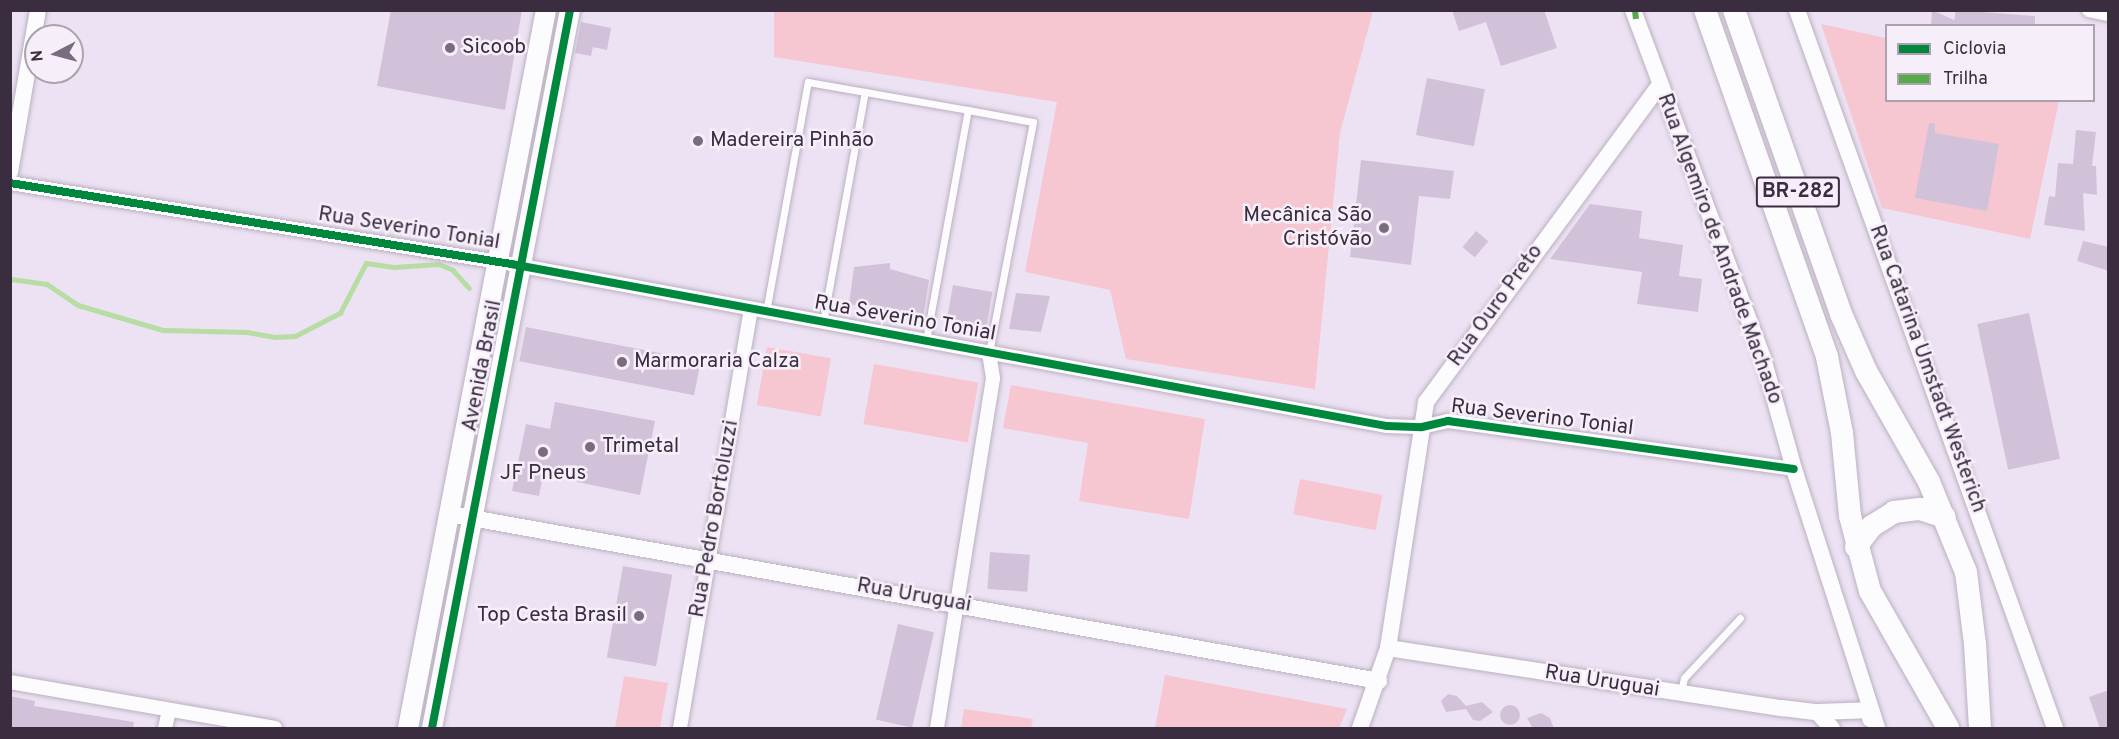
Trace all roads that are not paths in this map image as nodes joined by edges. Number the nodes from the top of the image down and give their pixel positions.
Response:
1 (38, 10) edge
2 (1633, 10) edge
3 (1705, 10) edge
4 (1734, 10) edge
5 (1797, 10) edge
6 (2089, 10) edge
7 (545, 13) edge
8 (2109, 14) edge
9 (569, 15) edge
10 (1659, 86) junction
11 (865, 92) junction
12 (968, 110) junction
13 (10, 172) edge
14 (10, 183) edge
15 (497, 261) junction
16 (521, 266) junction
17 (751, 309) junction
18 (766, 312) junction
19 (822, 322) junction
20 (926, 340) junction
21 (989, 352) junction
22 (1422, 427) junction
23 (1794, 469) junction
24 (449, 514) junction
25 (1945, 517) junction
26 (473, 518) junction
27 (1856, 547) junction
28 (709, 560) junction
29 (960, 603) junction
30 (1740, 618) dead end
31 (1388, 648) junction
32 (1379, 681) junction
33 (10, 682) edge
34 (1681, 694) junction
35 (1871, 710) junction
36 (169, 711) junction
37 (1817, 712) junction
38 (165, 729) edge
39 (274, 729) edge
40 (408, 729) edge
41 (432, 729) edge
42 (680, 729) edge
43 (937, 729) edge
44 (1360, 729) edge
45 (1832, 729) edge
46 (1868, 729) edge
47 (1877, 729) edge
48 (1948, 729) edge
49 (1980, 729) edge
50 (2055, 729) edge

1 - 13 street
2 - 10 street, Rua Algemiro de Andrade Machado
3 - 27 highway, BR-282
4 - 25 highway, BR-282
5 - 50 street, Rua Catarina Umstadt Westerich
6 - 8 street
7 - 9 main road
7 - 15 main road, Avenida Brasil
9 - 16 main road, Avenida Brasil
10 - 22 street, Rua Ouro Preto
10 - 23 street, Rua Algemiro de Andrade Machado
11 - 12 lane
11 - 18 lane
11 - 19 lane
12 - 20 lane
12 - 21 lane
14 - 15 street, Rua Severino Tonial
15 - 16 street, Rua Severino Tonial
15 - 24 main road, Avenida Brasil
16 - 17 street, Rua Severino Tonial
16 - 26 main road, Avenida Brasil
17 - 18 street, Rua Severino Tonial
17 - 28 street, Rua Pedro Bortoluzzi
18 - 19 street, Rua Severino Tonial
19 - 20 street, Rua Severino Tonial
20 - 21 street, Rua Severino Tonial
21 - 22 street, Rua Severino Tonial
21 - 29 street
22 - 23 street, Rua Severino Tonial
22 - 31 street, Rua Ouro Preto
23 - 35 street, Rua Algemiro de Andrade Machado
24 - 26 street, Rua Uruguai
24 - 40 main road, Avenida Brasil
25 - 27 highway
25 - 49 highway, BR-282
26 - 28 street, Rua Uruguai
26 - 41 main road, Avenida Brasil
27 - 48 highway, BR-282
28 - 29 street, Rua Uruguai
28 - 42 street, Rua Pedro Bortoluzzi
29 - 32 street, Rua Uruguai
29 - 43 street
30 - 34 lane
31 - 32 street, Rua Ouro Preto
31 - 34 street, Rua Uruguai
32 - 44 street, Rua Ouro Preto
33 - 36 street
34 - 37 street, Rua Uruguai
35 - 37 street, Rua Uruguai
35 - 46 street
35 - 47 street, Rua Algemiro de Andrade Machado
36 - 38 street
36 - 39 street
37 - 45 street

